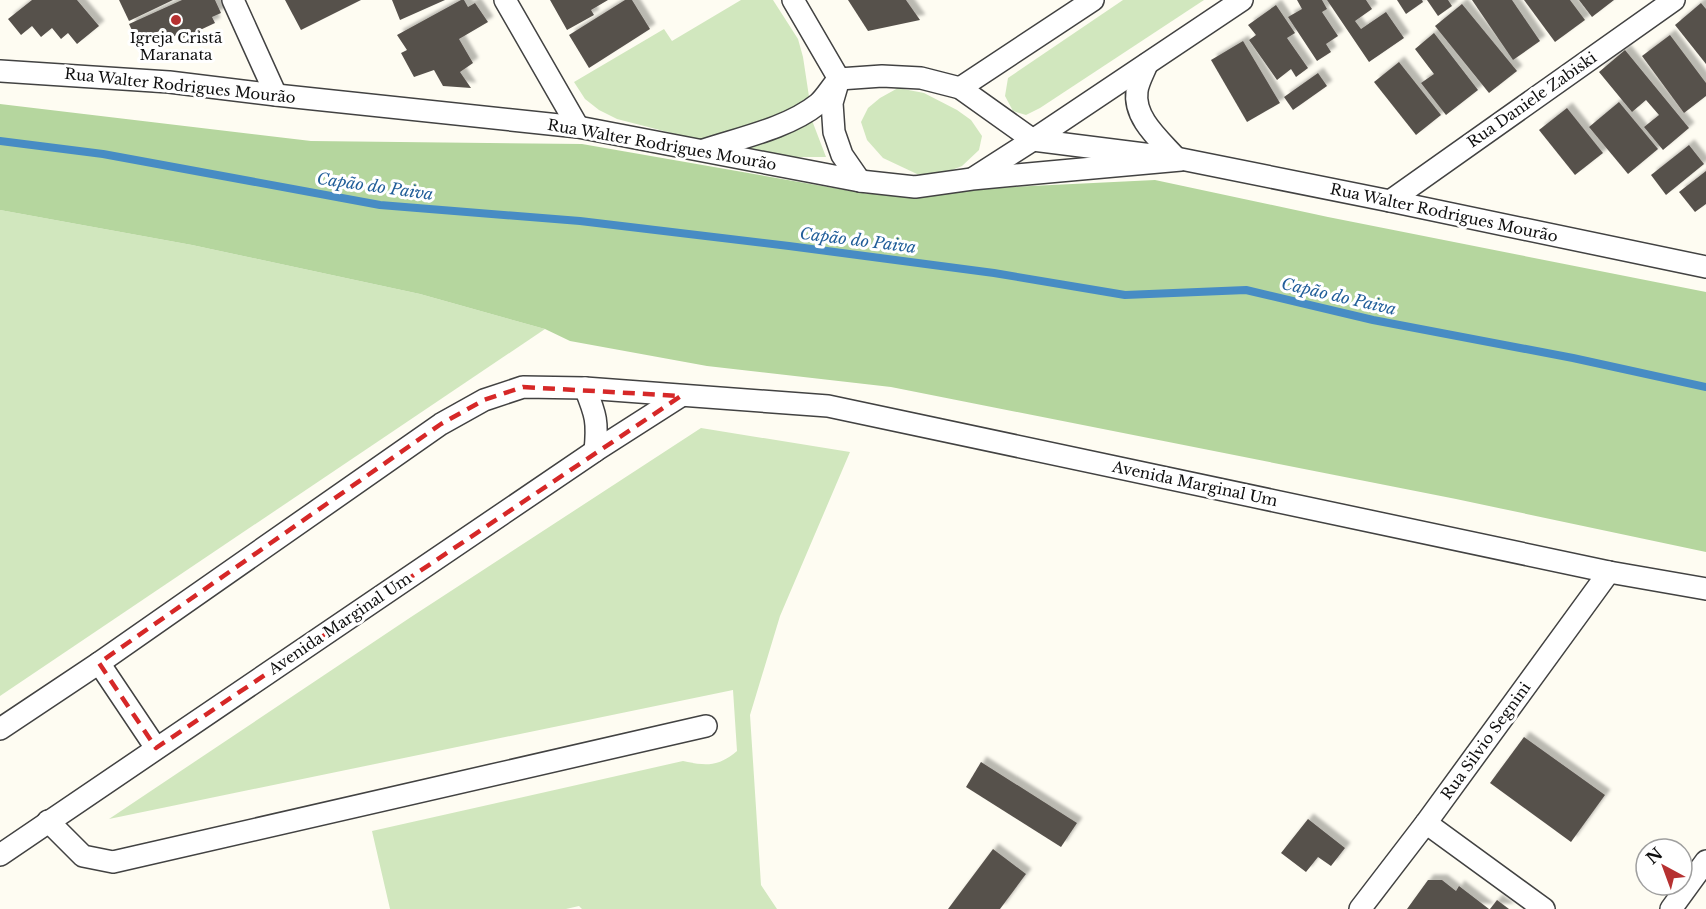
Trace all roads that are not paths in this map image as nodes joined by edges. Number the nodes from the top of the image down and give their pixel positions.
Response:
1 (232, 0) edge
2 (506, 0) edge
3 (793, 0) edge
4 (1093, 0) edge
5 (1242, 0) edge
6 (1674, 0) edge
7 (1147, 64) junction
8 (0, 70) edge
9 (838, 79) junction
10 (960, 88) junction
11 (276, 95) junction
12 (578, 127) junction
13 (1033, 140) junction
14 (700, 151) junction
15 (1178, 159) junction
16 (972, 179) junction
17 (860, 182) junction
18 (1390, 201) junction
19 (1706, 267) edge
20 (585, 388) junction
21 (681, 396) junction
22 (595, 451) junction
23 (1609, 572) junction
24 (1706, 589) edge
25 (99, 663) junction
26 (706, 726) dead end
27 (0, 729) edge
28 (156, 748) junction
29 (48, 821) junction
30 (1426, 823) junction
31 (0, 855) edge
32 (1706, 861) edge
33 (1360, 909) edge
34 (1544, 909) edge
35 (1671, 909) edge

1 - 11 street
2 - 12 street
3 - 9 street
4 - 10 street
5 - 7 street
6 - 18 street, Rua Daniele Zabiski
7 - 13 street
7 - 15 street
8 - 11 street, Rua Walter Rodrigues Mourão
9 - 10 street
9 - 14 street
9 - 17 street
10 - 13 street, Rua Walter Rodrigues Mourão
11 - 12 street, Rua Walter Rodrigues Mourão
12 - 14 street, Rua Walter Rodrigues Mourão
13 - 15 street, Rua Walter Rodrigues Mourão
13 - 16 street
14 - 17 street, Rua Walter Rodrigues Mourão
15 - 16 street, Rua Walter Rodrigues Mourão
15 - 18 street, Rua Walter Rodrigues Mourão
16 - 17 street, Rua Walter Rodrigues Mourão
18 - 19 street, Rua Walter Rodrigues Mourão
20 - 21 street, Avenida Marginal Um
20 - 22 street
20 - 25 street, Avenida Marginal Um
21 - 22 street, Avenida Marginal Um
21 - 23 street, Avenida Marginal Um
22 - 28 street, Avenida Marginal Um
23 - 24 street, Avenida Marginal Um
23 - 30 street, Rua Silvio Segnini
25 - 27 street, Avenida Marginal Um
25 - 28 street
26 - 29 street
28 - 29 street, Avenida Marginal Um
29 - 31 street, Avenida Marginal Um
30 - 33 street, Rua Silvio Segnini
30 - 34 street
32 - 35 street

